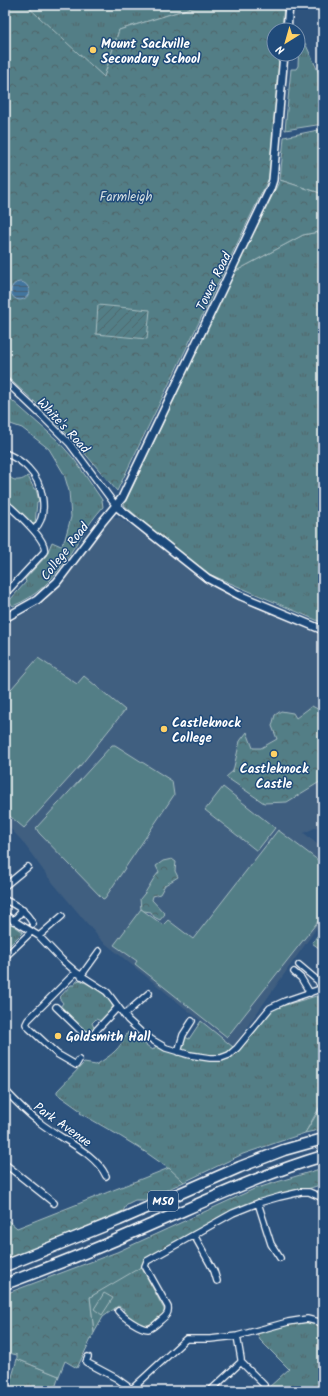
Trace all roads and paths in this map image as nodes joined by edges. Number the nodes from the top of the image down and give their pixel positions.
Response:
1 (289, 5) edge
2 (288, 22) edge
3 (283, 62) edge
4 (5, 381) edge
5 (5, 453) edge
6 (6, 505) edge
7 (116, 506) junction
8 (34, 530) junction
9 (5, 594) edge
10 (5, 618) edge
11 (323, 630) edge
12 (28, 867) dead end
13 (5, 886) edge
14 (5, 900) edge
15 (23, 910) junction
16 (5, 915) edge
17 (62, 916) dead end
18 (13, 921) junction
19 (33, 924) dead end
20 (31, 932) junction
21 (39, 936) junction
22 (99, 951) dead end
23 (5, 956) edge
24 (299, 965) dead end
25 (76, 972) junction
26 (294, 972) dead end
27 (81, 976) junction
28 (323, 989) edge
29 (149, 993) dead end
30 (310, 993) junction
31 (56, 1007) dead end
32 (118, 1007) junction
33 (124, 1015) junction
34 (192, 1021) dead end
35 (178, 1052) junction
36 (79, 1060) dead end
37 (5, 1090) edge
38 (323, 1139) edge
39 (323, 1156) edge
40 (5, 1164) edge
41 (106, 1176) dead end
42 (323, 1198) edge
43 (54, 1203) dead end
44 (258, 1203) junction
45 (194, 1235) junction
46 (280, 1258) dead end
47 (5, 1266) edge
48 (217, 1281) dead end
49 (5, 1284) edge
50 (118, 1311) dead end
51 (323, 1323) edge
52 (237, 1336) junction
53 (88, 1357) dead end
54 (240, 1362) junction
55 (264, 1385) dead end
56 (133, 1390) edge
57 (210, 1391) edge

1 - 2 street
3 - 7 street, Tower Road
4 - 7 street, White's Road
5 - 8 street
6 - 8 street
7 - 10 street, College Road
7 - 11 street
8 - 9 street
12 - 13 street
14 - 15 street
15 - 18 street
15 - 19 street
16 - 18 street
17 - 21 street
18 - 20 street
20 - 21 street
20 - 23 street
21 - 25 street
22 - 27 street
24 - 28 street
25 - 27 street
25 - 36 street
26 - 30 street
27 - 32 street
28 - 30 street
29 - 33 street
30 - 35 street
31 - 32 street
32 - 33 street
33 - 35 street
34 - 35 street
37 - 41 street, Park Avenue
38 - 47 highway, M50
39 - 49 highway, M50
40 - 43 street
42 - 44 street
44 - 45 street
44 - 46 street
45 - 48 street
45 - 50 street
51 - 52 street
52 - 54 street
52 - 56 street
53 - 56 street
54 - 55 street
54 - 57 street

